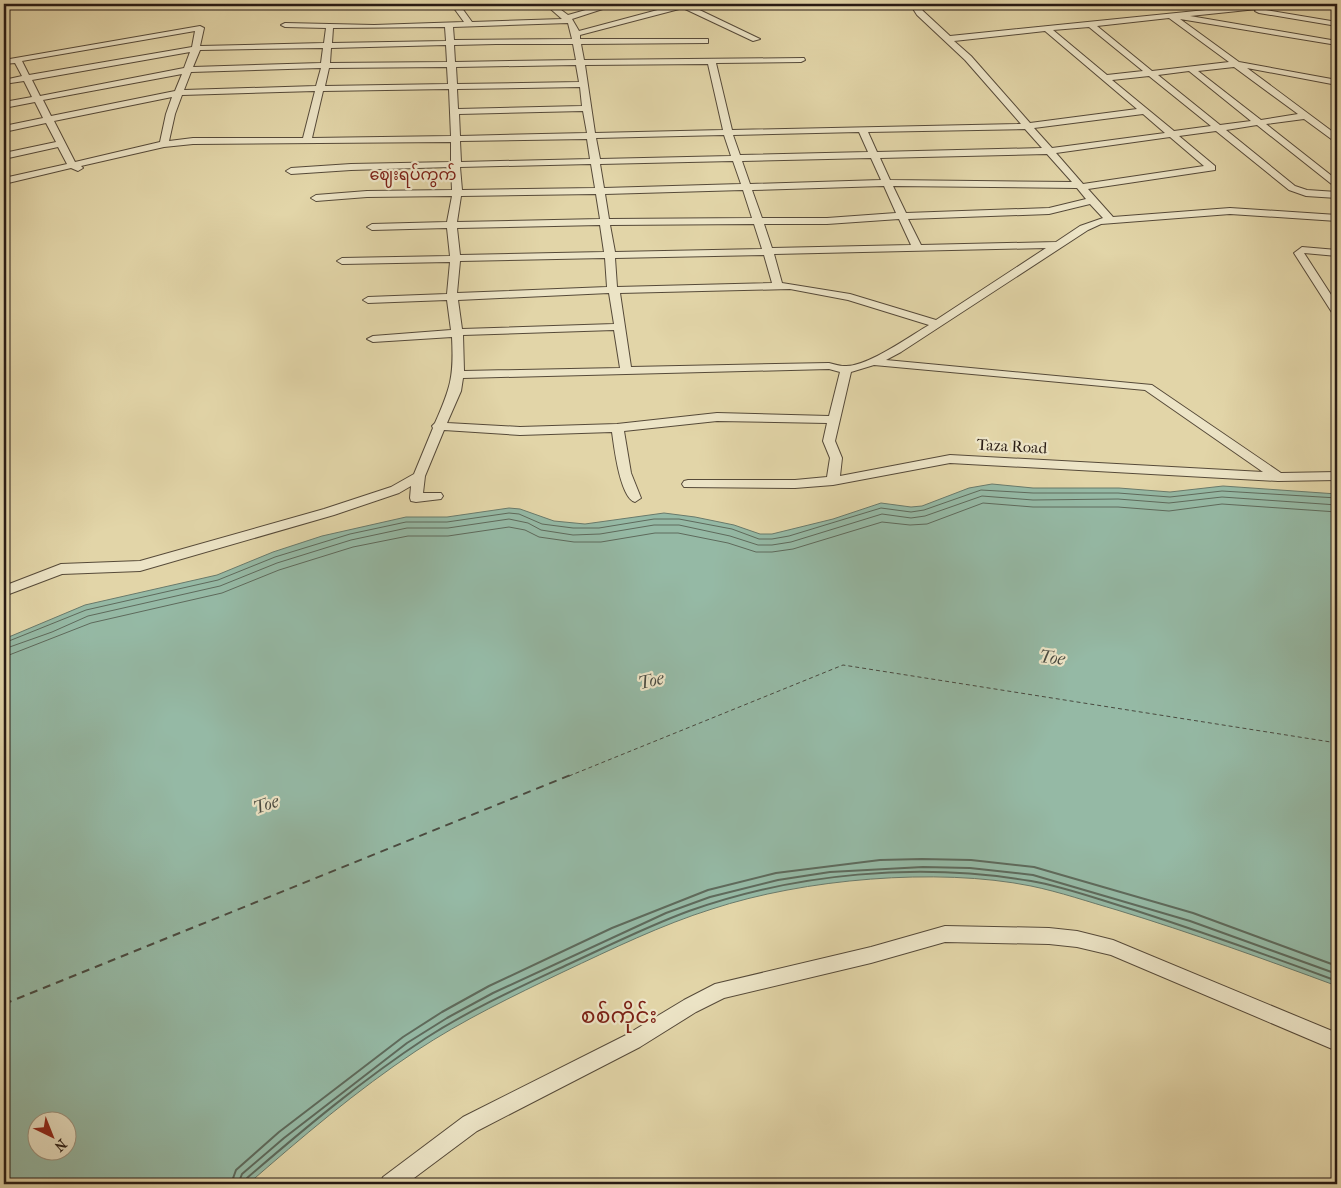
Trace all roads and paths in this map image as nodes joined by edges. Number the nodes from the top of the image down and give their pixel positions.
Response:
1 (455, 4) edge
2 (549, 4) edge
3 (614, 4) edge
4 (914, 4) edge
5 (1285, 4) edge
6 (1324, 4) edge
7 (1263, 5) edge
8 (1337, 6) edge
9 (1239, 8) junction
10 (1170, 15) junction
11 (568, 20) junction
12 (468, 23) junction
13 (449, 24) junction
14 (1090, 24) junction
15 (1337, 24) edge
16 (285, 25) dead end
17 (330, 25) junction
18 (1046, 28) junction
19 (577, 38) junction
20 (947, 39) junction
21 (756, 40) dead end
22 (705, 41) dead end
23 (1337, 43) edge
24 (450, 44) junction
25 (327, 46) junction
26 (196, 49) junction
27 (17, 59) junction
28 (801, 60) dead end
29 (711, 61) junction
30 (4, 62) edge
31 (581, 63) junction
32 (1236, 64) junction
33 (451, 66) junction
34 (325, 67) junction
35 (1190, 68) junction
36 (189, 70) junction
37 (1150, 72) junction
38 (25, 77) junction
39 (1106, 78) junction
40 (4, 82) edge
41 (1337, 82) edge
42 (584, 84) junction
43 (452, 86) junction
44 (319, 89) junction
45 (179, 93) junction
46 (37, 99) junction
47 (4, 106) edge
48 (588, 108) junction
49 (1145, 110) junction
50 (453, 112) junction
51 (1306, 116) junction
52 (48, 120) junction
53 (1258, 122) junction
54 (1028, 126) junction
55 (4, 129) edge
56 (862, 129) junction
57 (1218, 129) junction
58 (728, 133) junction
59 (1333, 133) edge
60 (1173, 134) junction
61 (591, 135) junction
62 (455, 138) junction
63 (1337, 139) edge
64 (297, 141) junction
65 (307, 141) junction
66 (61, 144) junction
67 (164, 144) junction
68 (1050, 151) junction
69 (4, 156) edge
70 (874, 156) junction
71 (737, 159) junction
72 (595, 162) junction
73 (455, 164) junction
74 (72, 165) junction
75 (291, 171) dead end
76 (4, 181) edge
77 (887, 183) junction
78 (1337, 184) edge
79 (1080, 186) junction
80 (747, 187) junction
81 (600, 191) junction
82 (457, 193) junction
83 (1337, 195) edge
84 (316, 198) dead end
85 (1093, 200) junction
86 (902, 216) junction
87 (1337, 218) edge
88 (757, 220) junction
89 (1110, 220) junction
90 (605, 222) junction
91 (452, 225) junction
92 (372, 227) dead end
93 (1059, 245) junction
94 (917, 248) junction
95 (768, 251) junction
96 (1337, 253) edge
97 (610, 255) junction
98 (455, 258) junction
99 (342, 261) dead end
100 (778, 286) junction
101 (612, 290) junction
102 (452, 295) junction
103 (368, 300) dead end
104 (1337, 312) edge
105 (938, 324) junction
106 (619, 327) junction
107 (457, 333) junction
108 (373, 339) dead end
109 (872, 362) junction
110 (846, 370) junction
111 (626, 371) junction
112 (457, 375) junction
113 (833, 420) junction
114 (438, 426) junction
115 (618, 428) junction
116 (419, 476) junction
117 (1278, 476) junction
118 (1337, 476) edge
119 (833, 481) junction
120 (688, 484) dead end
121 (437, 496) dead end
122 (635, 498) dead end
123 (4, 591) edge
124 (1337, 1042) edge
125 (390, 1184) edge

1 - 12 street
2 - 11 street
3 - 11 street
4 - 20 street
5 - 7 street
6 - 8 street
7 - 9 street
9 - 10 street
9 - 15 street
10 - 14 street
10 - 23 street
10 - 32 street
11 - 12 street
11 - 19 street
12 - 13 street
13 - 17 street
13 - 24 street
14 - 18 street
14 - 37 street
16 - 17 street
17 - 25 street
18 - 20 street
18 - 39 street
19 - 21 street
19 - 22 street
19 - 24 street
19 - 31 street
20 - 54 street
24 - 25 street
24 - 33 street
25 - 26 street
25 - 34 street
26 - 27 street
26 - 36 street
26 - 38 street
27 - 30 street
27 - 38 street
28 - 29 street
29 - 31 street
29 - 58 street
31 - 33 street
31 - 42 street
32 - 35 street
32 - 41 street
32 - 51 street
33 - 34 street
33 - 43 street
34 - 36 street
34 - 44 street
35 - 37 street
35 - 53 street
36 - 45 street
36 - 46 street
37 - 39 street
37 - 57 street
38 - 40 street
38 - 46 street
39 - 49 street
42 - 43 street
42 - 48 street
43 - 44 street
43 - 50 street
44 - 45 street
44 - 65 street
45 - 52 street
45 - 67 street
46 - 47 street
46 - 52 street
48 - 50 street
48 - 61 street
49 - 54 street
49 - 60 street
50 - 62 street
51 - 53 street
51 - 59 street
52 - 55 street
52 - 66 street
53 - 57 street
53 - 78 street
54 - 56 street
54 - 68 street
56 - 58 street
56 - 70 street
57 - 60 street
57 - 83 street
58 - 61 street
58 - 71 street
59 - 63 street
60 - 68 street
60 - 79 street
61 - 62 street
61 - 72 street
62 - 65 street
62 - 73 street
64 - 65 street
64 - 67 street
64 - 74 street
66 - 69 street
66 - 74 street
67 - 74 street
68 - 70 street
68 - 79 street
70 - 71 street
70 - 77 street
71 - 72 street
71 - 80 street
72 - 73 street
72 - 81 street
73 - 75 street
73 - 82 street
74 - 76 street
77 - 79 street
77 - 80 street
77 - 86 street
79 - 85 street
80 - 81 street
80 - 88 street
81 - 82 street
81 - 90 street
82 - 84 street
82 - 91 street
85 - 86 street
85 - 89 street
86 - 88 street
86 - 94 street
87 - 89 street
88 - 90 street
88 - 95 street
89 - 93 street
90 - 91 street
90 - 97 street
91 - 92 street
91 - 98 street
93 - 94 street
93 - 105 street
94 - 95 street
95 - 97 street
95 - 100 street
96 - 104 street
97 - 98 street
97 - 101 street
98 - 99 street
98 - 102 street
100 - 101 street
100 - 105 street
101 - 102 street
101 - 106 street
102 - 103 street
102 - 107 street
105 - 109 street
106 - 107 street
106 - 111 street
107 - 108 street
107 - 112 street
109 - 110 street
109 - 117 street
110 - 111 street
110 - 113 street
111 - 112 street
112 - 114 street
113 - 115 street
113 - 119 street
114 - 115 street
114 - 116 street
115 - 122 street
116 - 121 street
116 - 123 street
117 - 118 street, Taza Road
117 - 119 street, Taza Road
119 - 120 street, Taza Road
124 - 125 street

